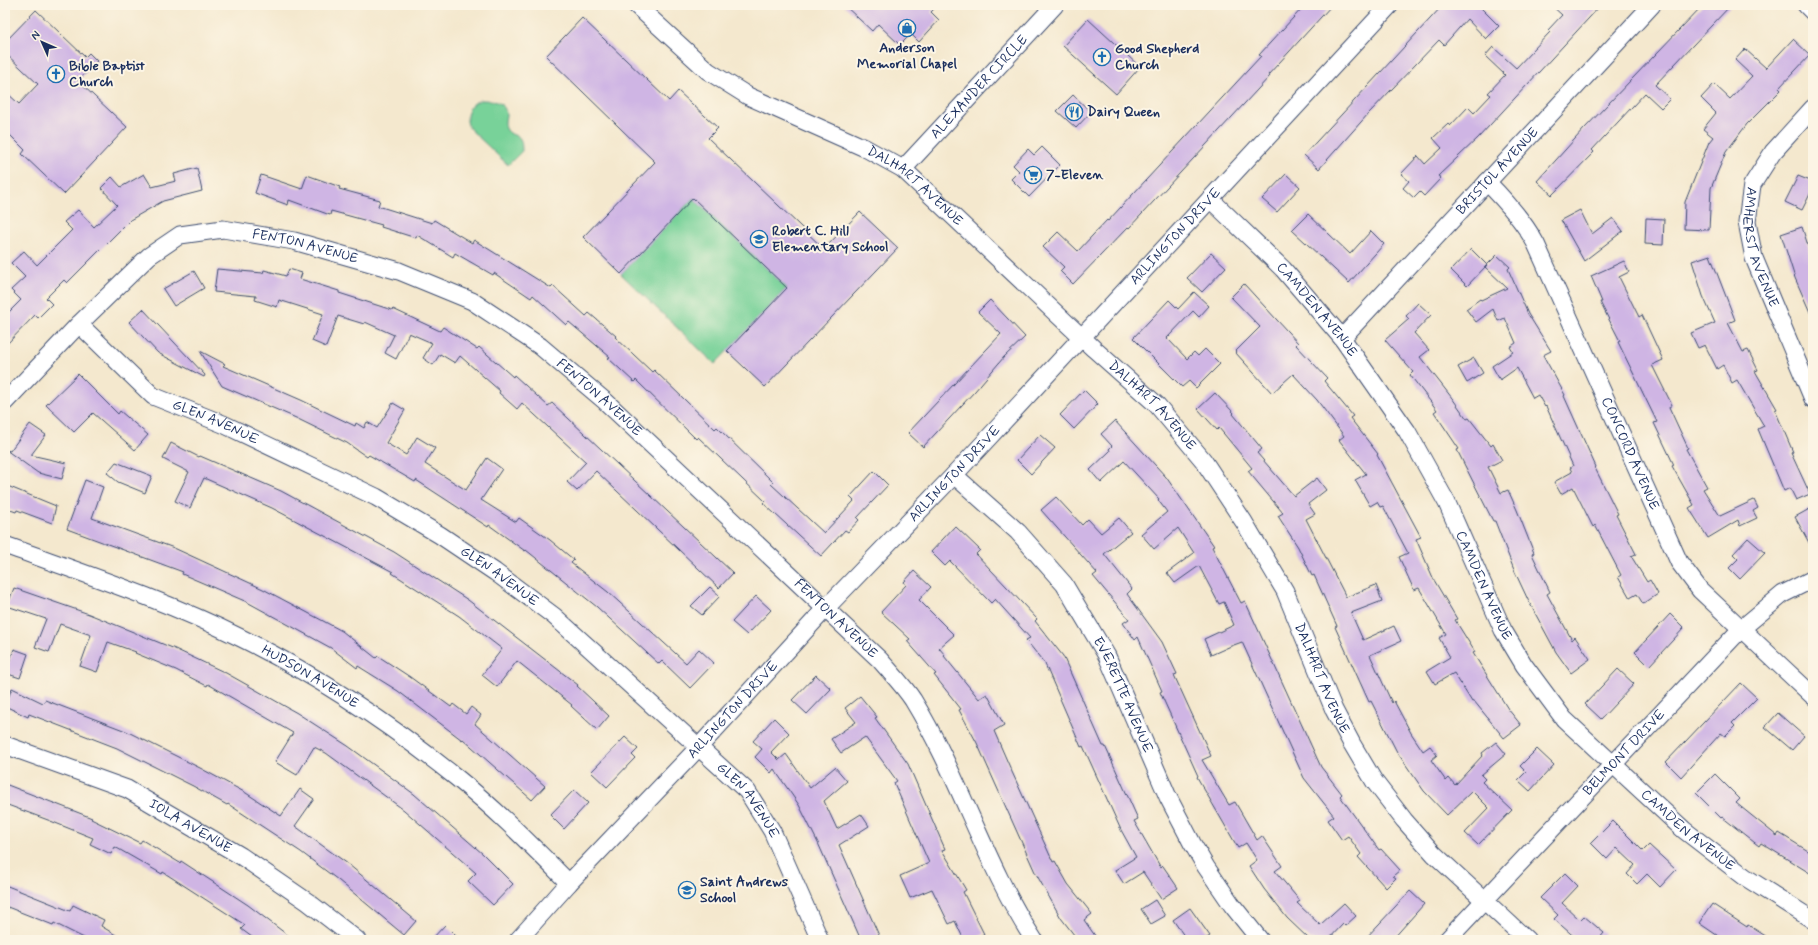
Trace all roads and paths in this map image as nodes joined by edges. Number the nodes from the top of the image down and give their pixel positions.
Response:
1 (636, 5) edge
2 (1390, 5) edge
3 (1652, 5) edge
4 (1806, 5) edge
5 (1053, 6) edge
6 (1813, 12) edge
7 (1813, 108) edge
8 (903, 169) junction
9 (1487, 182) junction
10 (1210, 199) junction
11 (79, 324) junction
12 (1081, 337) junction
13 (1342, 338) junction
14 (1813, 399) edge
15 (5, 402) edge
16 (954, 475) junction
17 (5, 545) edge
18 (1813, 579) edge
19 (825, 609) junction
20 (1741, 629) junction
21 (1813, 696) edge
22 (5, 745) edge
23 (698, 748) junction
24 (1612, 764) junction
25 (569, 883) junction
26 (1484, 901) junction
27 (1813, 920) edge
28 (357, 940) edge
29 (518, 940) edge
30 (820, 940) edge
31 (1034, 940) edge
32 (1260, 940) edge
33 (1447, 940) edge
34 (1527, 940) edge

1 - 8 street, DALHART AVENUE
2 - 10 street, ARLINGTON DRIVE
3 - 9 street, BRISTOL AVENUE
4 - 6 street
5 - 8 street, ALEXANDER CIRCLE
7 - 14 street, AMHERST AVENUE
8 - 12 street, DALHART AVENUE
9 - 13 street, BRISTOL AVENUE
9 - 20 street, CONCORD AVENUE
10 - 12 street, ARLINGTON DRIVE
10 - 13 street, CAMDEN AVENUE
11 - 15 street, FENTON AVENUE
11 - 19 street, FENTON AVENUE
11 - 23 street, GLEN AVENUE
12 - 16 street, ARLINGTON DRIVE
12 - 26 street, DALHART AVENUE
13 - 24 street, CAMDEN AVENUE
16 - 19 street, ARLINGTON DRIVE
16 - 32 street, EVERETTE AVENUE
17 - 25 street, HUDSON AVENUE
18 - 20 street, BELMONT DRIVE
19 - 23 street, ARLINGTON DRIVE
19 - 31 street, FENTON AVENUE
20 - 21 street, CONCORD AVENUE
20 - 24 street, BELMONT DRIVE
22 - 28 street, IOLA AVENUE
23 - 25 street, ARLINGTON DRIVE
23 - 30 street, GLEN AVENUE
24 - 26 street, BELMONT DRIVE
24 - 27 street, CAMDEN AVENUE
25 - 29 street, ARLINGTON DRIVE
26 - 33 street, BELMONT DRIVE
26 - 34 street, DALHART AVENUE

